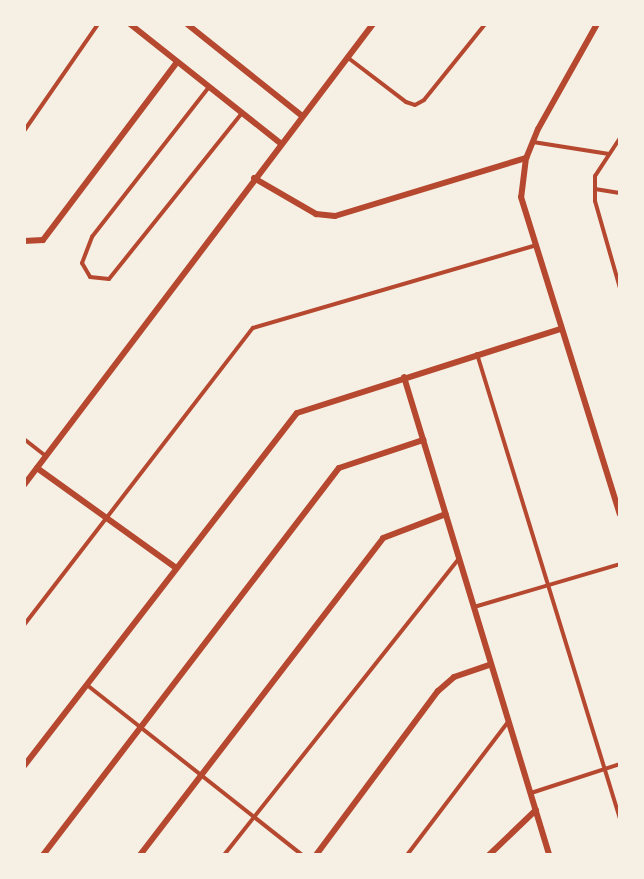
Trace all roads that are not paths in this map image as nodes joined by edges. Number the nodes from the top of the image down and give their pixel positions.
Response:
1 (98, 24) edge
2 (130, 24) edge
3 (187, 24) edge
4 (374, 24) edge
5 (485, 24) edge
6 (597, 24) edge
7 (347, 57) junction
8 (177, 62) junction
9 (209, 87) junction
10 (242, 113) junction
11 (302, 115) junction
12 (24, 131) edge
13 (620, 138) edge
14 (533, 142) junction
15 (280, 143) junction
16 (609, 154) junction
17 (526, 158) junction
18 (254, 178) junction
19 (595, 189) junction
20 (620, 193) edge
21 (24, 241) edge
22 (534, 246) junction
23 (620, 288) edge
24 (561, 329) junction
25 (477, 354) junction
26 (404, 377) junction
27 (24, 439) edge
28 (423, 440) junction
29 (46, 456) junction
30 (37, 468) junction
31 (24, 485) edge
32 (446, 514) junction
33 (620, 514) edge
34 (105, 517) junction
35 (459, 559) junction
36 (620, 564) edge
37 (176, 568) junction
38 (548, 585) junction
39 (474, 607) junction
40 (24, 625) edge
41 (491, 664) junction
42 (87, 684) junction
43 (509, 722) junction
44 (142, 729) junction
45 (620, 764) edge
46 (24, 766) edge
47 (605, 769) junction
48 (201, 775) junction
49 (531, 793) junction
50 (536, 810) junction
51 (254, 817) junction
52 (620, 818) edge
53 (43, 855) edge
54 (140, 855) edge
55 (224, 855) edge
56 (302, 855) edge
57 (316, 855) edge
58 (407, 855) edge
59 (489, 855) edge
60 (549, 855) edge

1 - 12 lane
2 - 8 street
3 - 11 street
4 - 7 street
5 - 7 lane
6 - 14 street
7 - 11 street
8 - 9 street
8 - 21 street
9 - 10 street
9 - 10 lane
10 - 15 street
11 - 15 street
13 - 16 lane
14 - 16 lane
14 - 17 street
15 - 18 street
16 - 19 lane
17 - 18 street
17 - 22 street
18 - 29 street
19 - 20 lane
19 - 23 lane
22 - 24 street
22 - 34 lane
24 - 25 street
24 - 33 street
25 - 26 street
25 - 38 lane
26 - 28 street
26 - 37 street
27 - 29 lane
28 - 32 street
28 - 44 street
29 - 30 street
30 - 31 street
30 - 34 street
32 - 35 street
32 - 48 street
34 - 37 street
34 - 40 lane
35 - 39 street
35 - 51 lane
36 - 38 lane
37 - 42 street
38 - 39 lane
38 - 47 lane
39 - 41 street
41 - 43 street
41 - 57 street
42 - 44 lane
42 - 46 street
43 - 49 street
43 - 58 lane
44 - 48 lane
44 - 53 street
45 - 47 lane
47 - 49 lane
47 - 52 lane
48 - 51 lane
48 - 54 street
49 - 50 street
50 - 59 street
50 - 60 street
51 - 55 lane
51 - 56 lane

